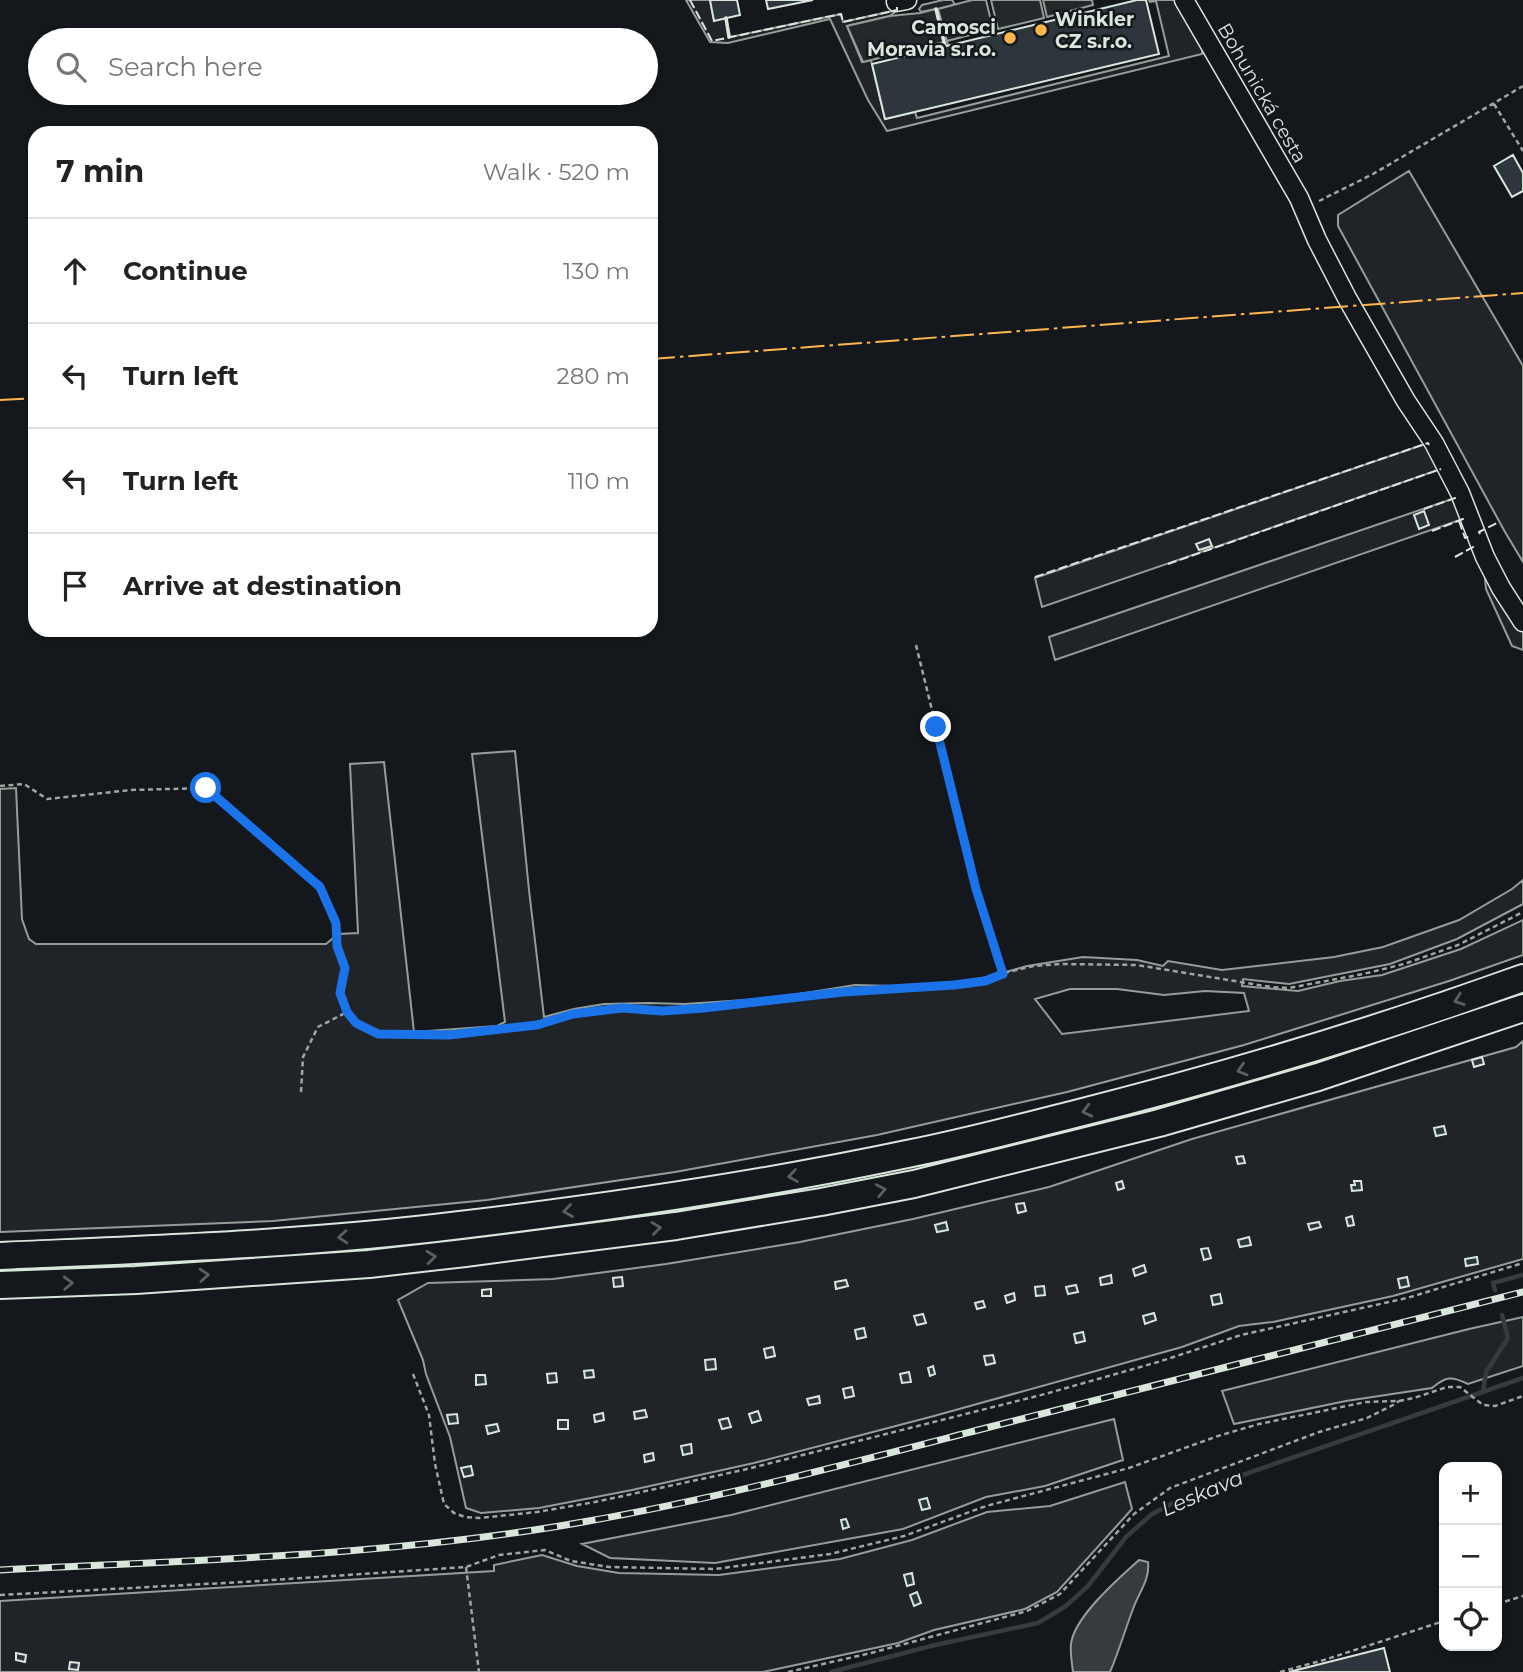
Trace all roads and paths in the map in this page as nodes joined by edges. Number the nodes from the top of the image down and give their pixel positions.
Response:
1 (1184, 0) edge
2 (1523, 86) edge
3 (1494, 104) junction
4 (1523, 151) edge
5 (1304, 207) junction
6 (1523, 622) edge
7 (916, 645) dead end
8 (0, 786) edge
9 (1523, 912) edge
10 (1003, 974) junction
11 (1523, 978) edge
12 (1523, 1008) edge
13 (347, 1012) junction
14 (301, 1093) dead end
15 (0, 1256) edge
16 (1523, 1263) edge
17 (0, 1285) edge
18 (413, 1374) dead end
19 (1523, 1396) edge
20 (1399, 1401) junction
21 (466, 1567) junction
22 (0, 1595) edge
23 (1523, 1595) edge
24 (1502, 1602) edge
25 (1439, 1623) edge
26 (479, 1672) edge
27 (788, 1672) edge
28 (1280, 1672) edge

1 - 5 street, Bohunická cesta
2 - 3 path
3 - 4 path
3 - 5 path
5 - 6 street, Bohunická cesta
7 - 10 path
8 - 13 path
9 - 10 path
10 - 13 path
11 -> 15 highway
17 -> 12 highway
13 - 14 path
16 - 18 path
19 - 20 path
20 - 21 path
20 - 27 path
21 - 22 path
21 - 26 path
23 - 24 path
25 - 28 path

